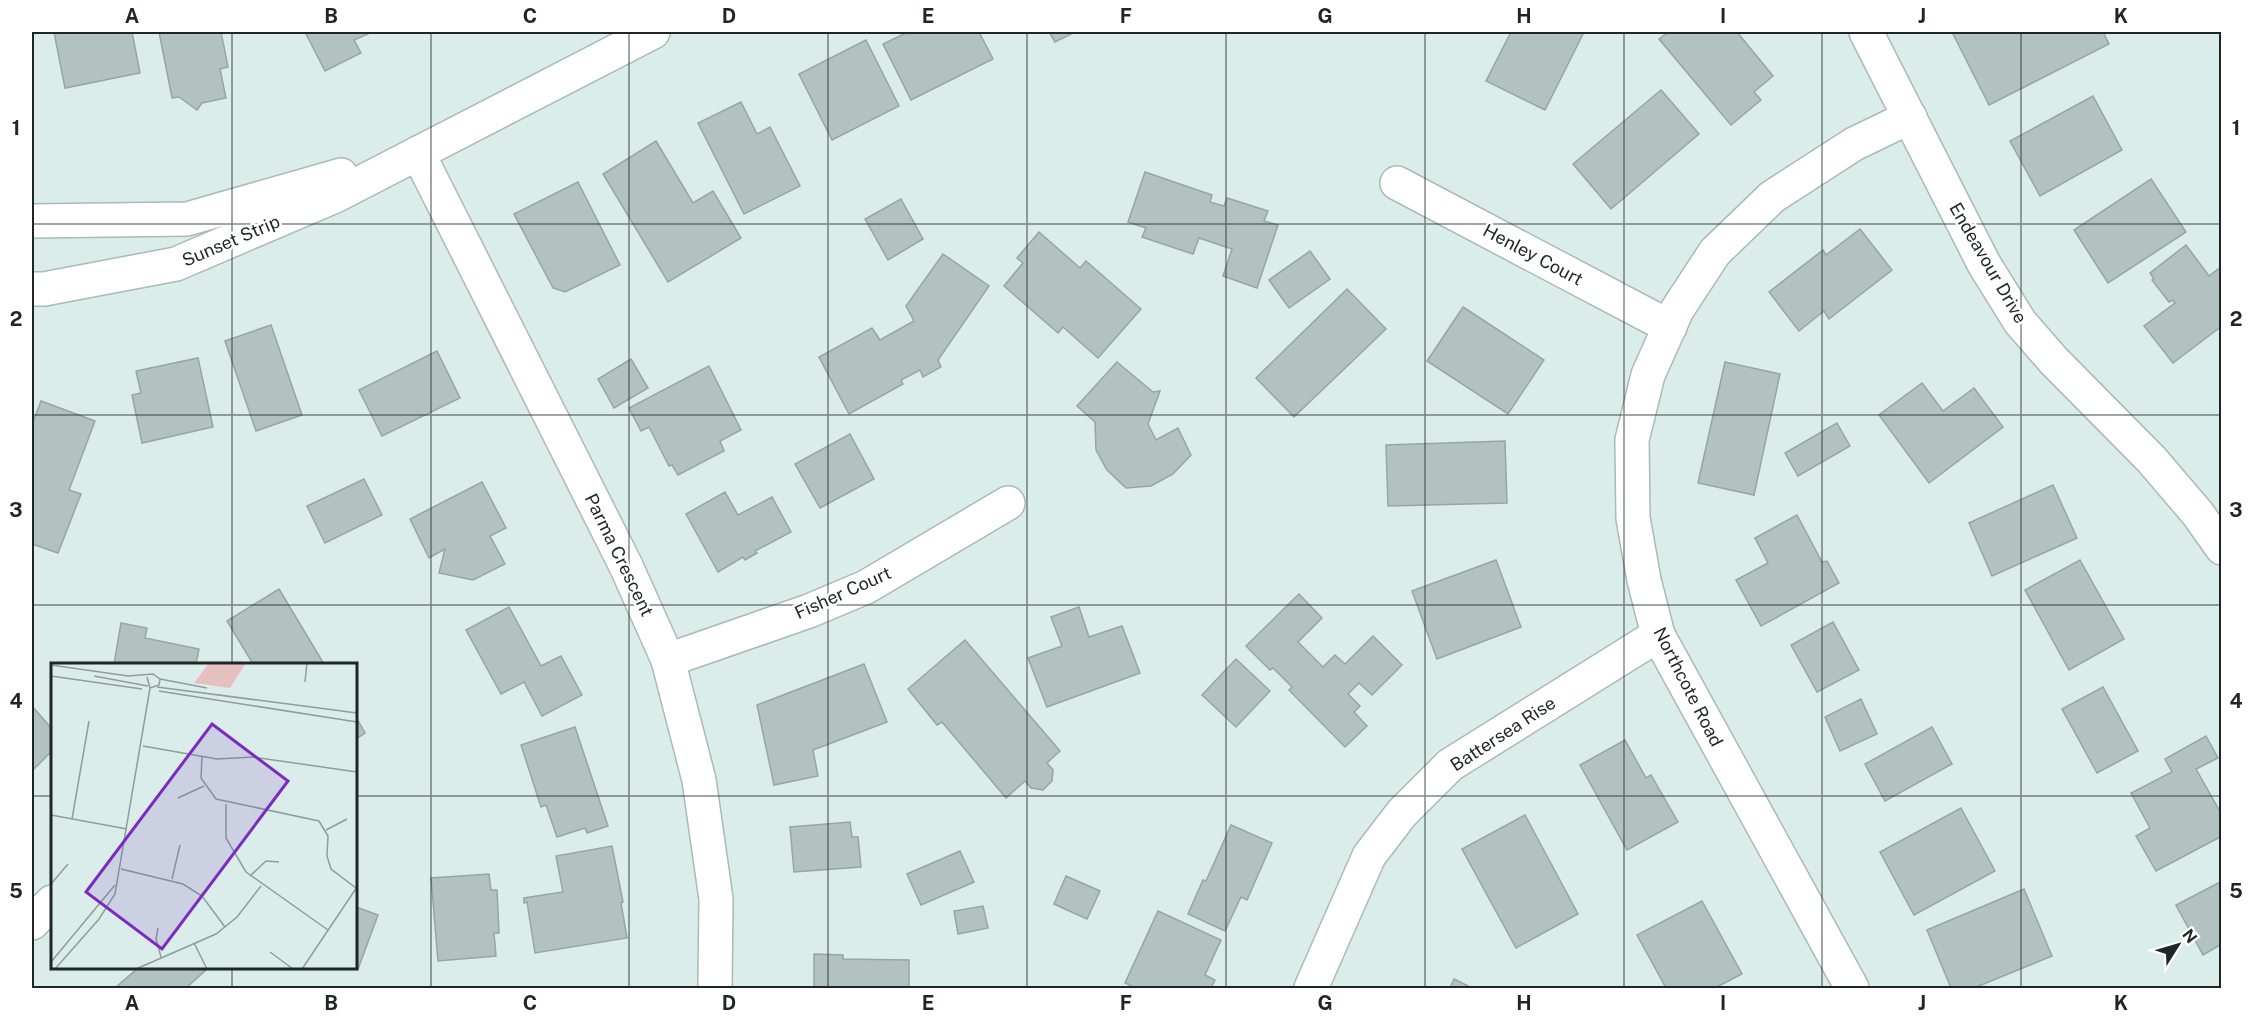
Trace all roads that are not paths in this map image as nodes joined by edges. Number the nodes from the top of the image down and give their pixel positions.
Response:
1 (653, 32) edge
2 (1866, 32) edge
3 (1910, 117) junction
4 (418, 153) junction
5 (1397, 183) dead end
6 (32, 221) edge
7 (32, 289) edge
8 (1670, 327) junction
9 (1008, 504) dead end
10 (2222, 548) edge
11 (1658, 635) junction
12 (668, 660) junction
13 (51, 903) edge
14 (32, 923) edge
15 (715, 988) edge
16 (1311, 988) edge
17 (1852, 988) edge

1 - 4 street, Sunset Strip
2 - 3 street, Endeavour Drive
3 - 8 street, Northcote Road
3 - 10 street, Endeavour Drive
4 - 6 street, Sunset Strip
4 - 7 street, Sunset Strip
4 - 12 street, Parma Crescent
5 - 8 street, Henley Court
8 - 11 street, Northcote Road
9 - 12 street, Fisher Court
11 - 16 street, Battersea Rise
11 - 17 street, Northcote Road
12 - 15 street, Parma Crescent
13 - 14 street

